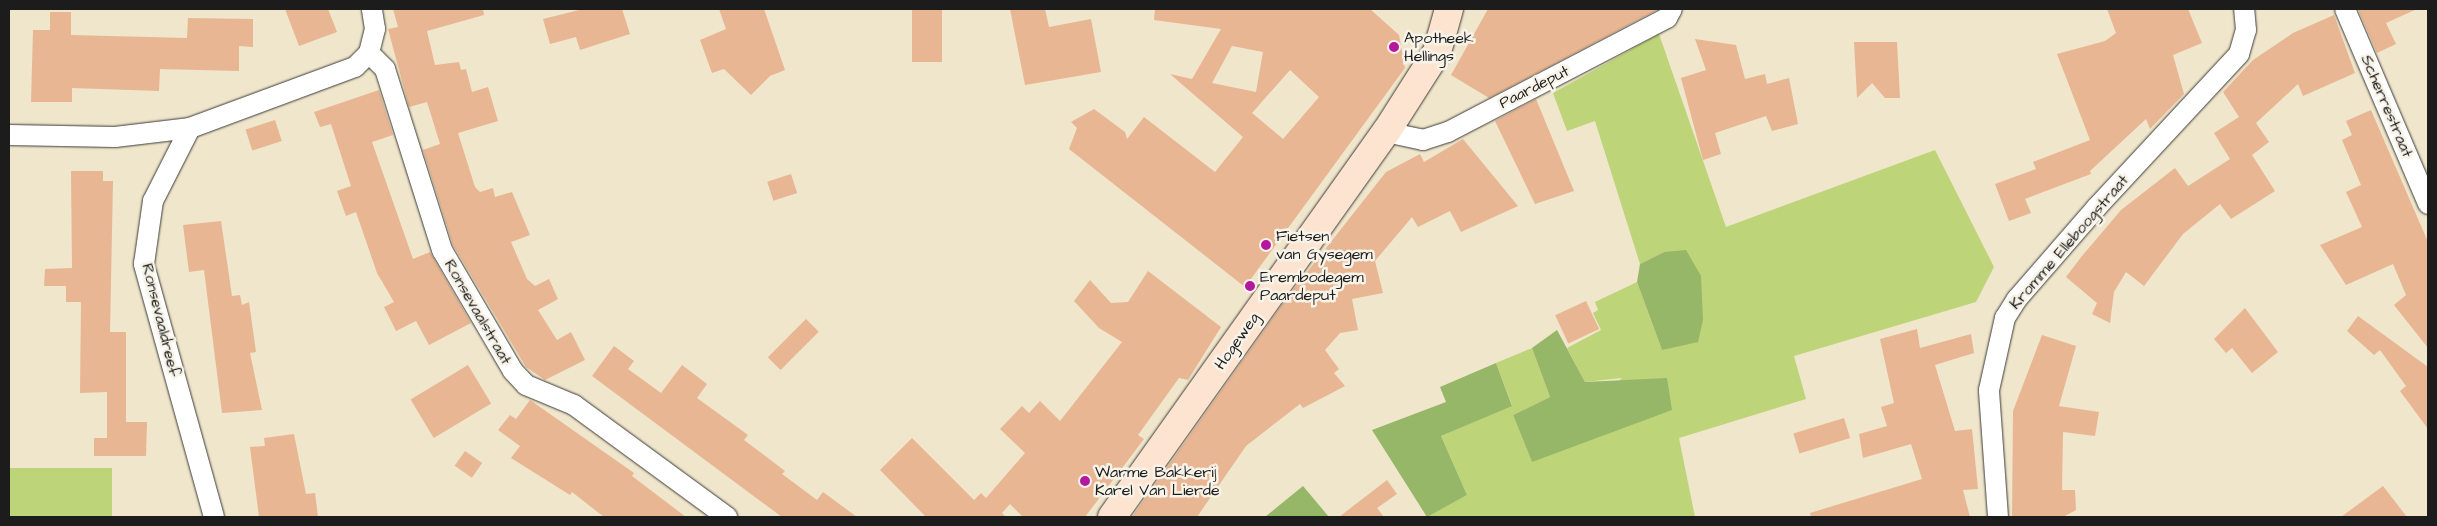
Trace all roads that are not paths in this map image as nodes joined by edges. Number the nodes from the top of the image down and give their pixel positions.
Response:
1 (372, 9) edge
2 (1449, 9) edge
3 (1672, 9) edge
4 (2244, 9) edge
5 (2345, 9) edge
6 (369, 53) junction
7 (190, 128) junction
8 (1386, 132) junction
9 (9, 135) edge
10 (2428, 204) edge
11 (214, 517) edge
12 (727, 517) edge
13 (1112, 517) edge
14 (1998, 517) edge

1 - 6 street
2 - 8 street, Hogeweg
3 - 8 street, Paardeput
4 - 14 street, Kromme Elleboogstraat
5 - 10 street, Scherrestraat
6 - 7 street
6 - 12 street, Ronsevaalstraat
7 - 9 street
7 - 11 street, Ronsevaaldreef
8 - 13 street, Hogeweg

